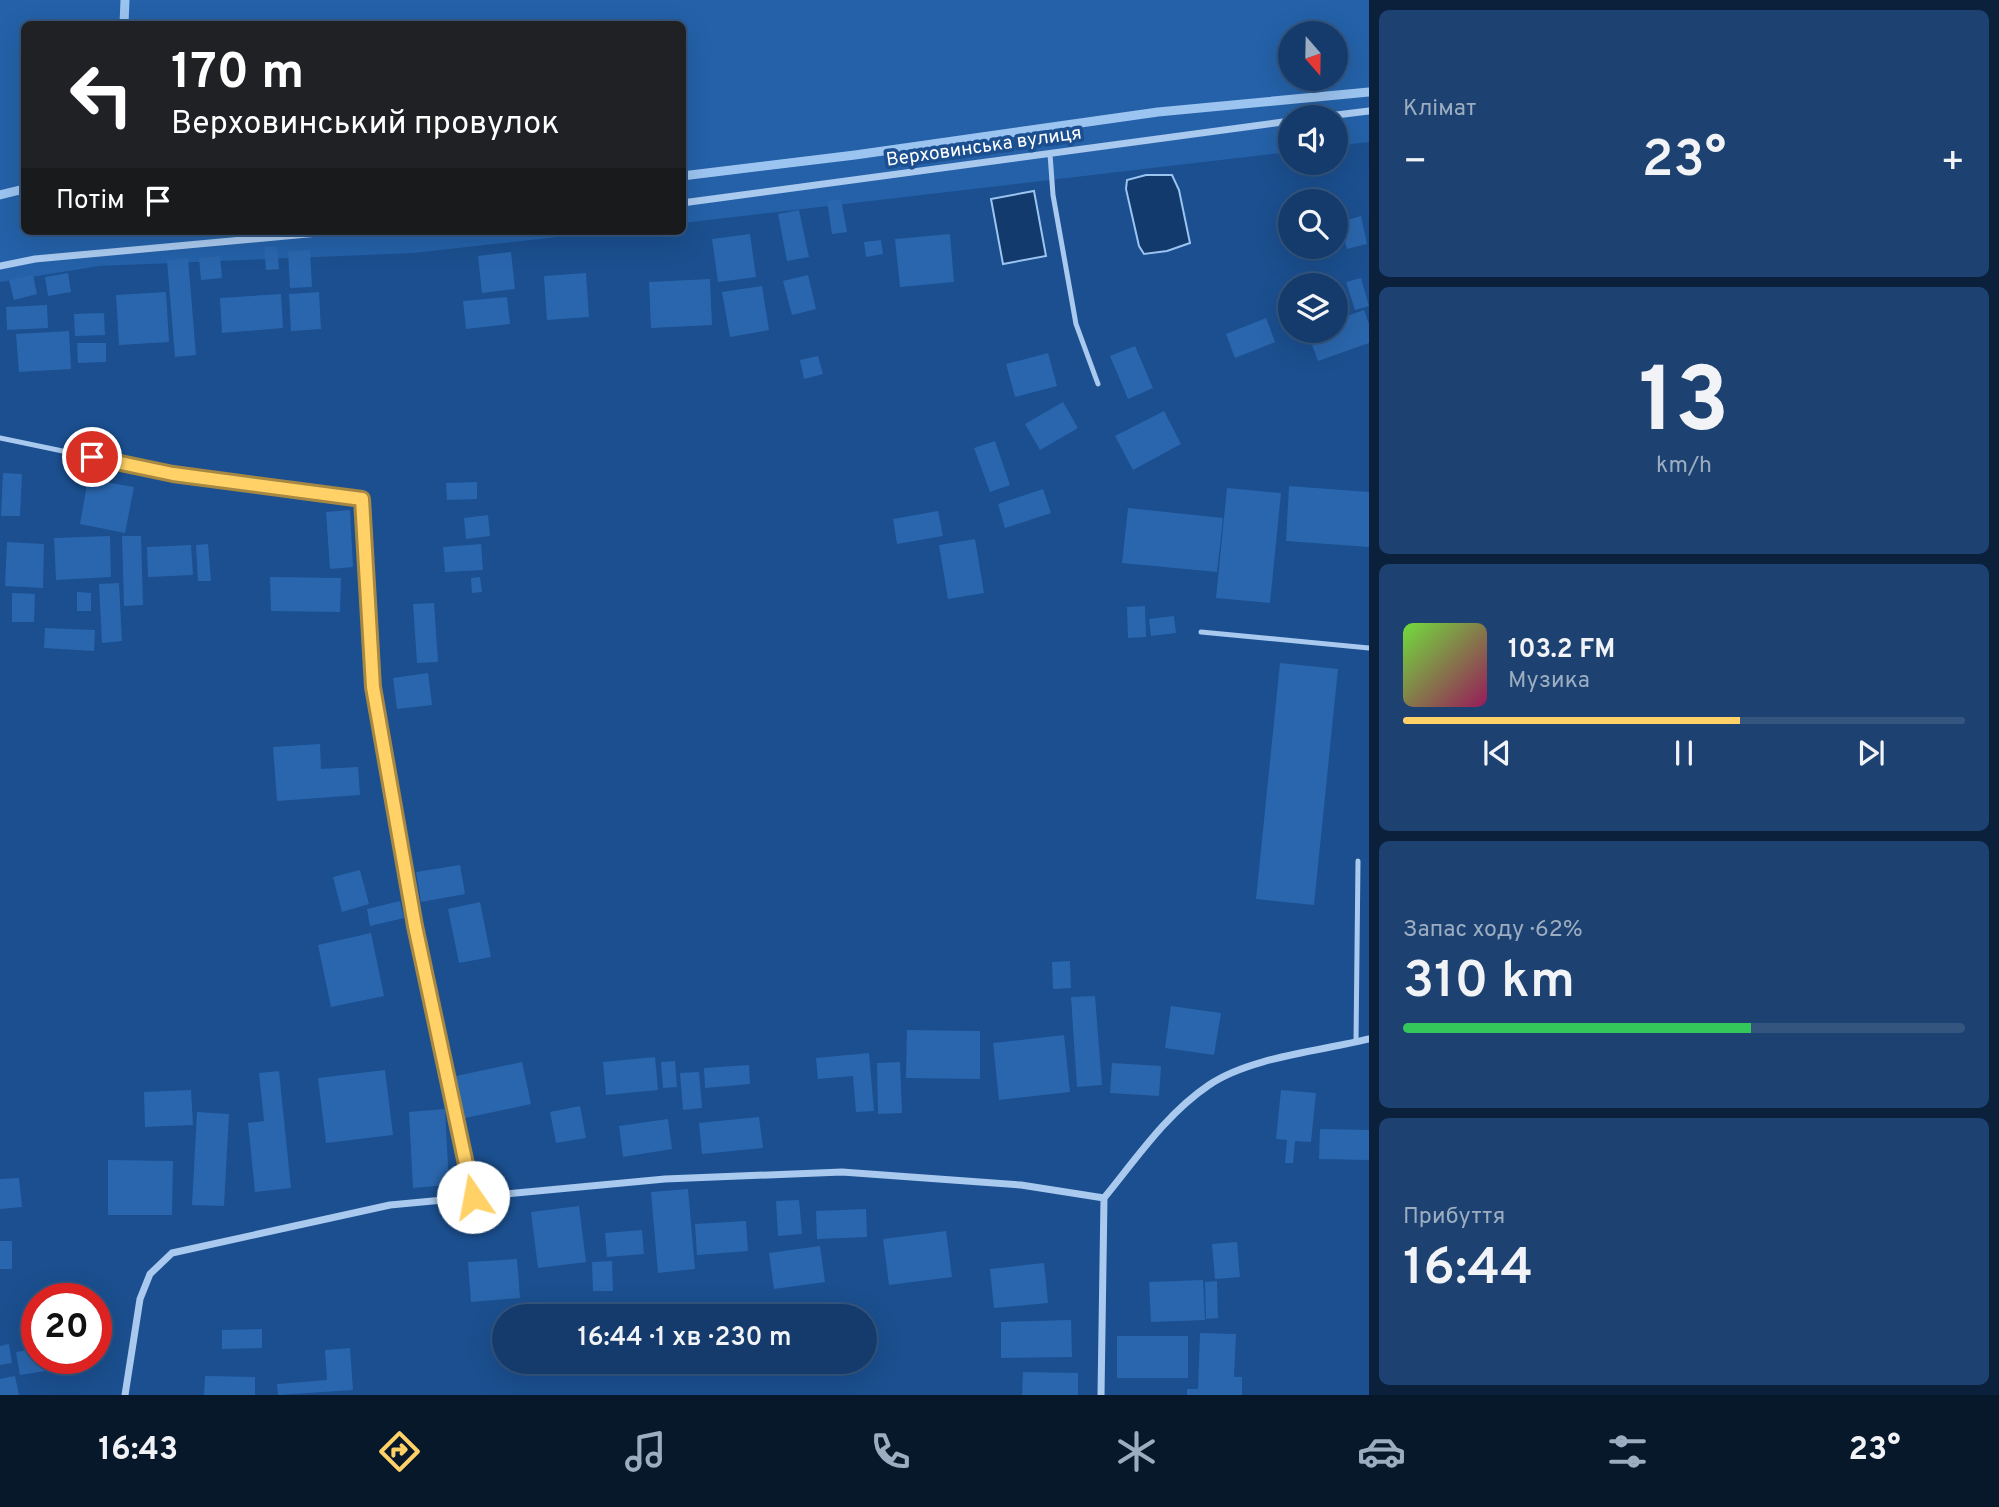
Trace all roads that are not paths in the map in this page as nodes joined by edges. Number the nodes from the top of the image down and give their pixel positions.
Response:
1 (1369, 111) edge
2 (1348, 114) edge
3 (1278, 123) edge
4 (1050, 154) junction
5 (686, 202) edge
6 (296, 235) edge
7 (0, 266) edge
8 (1098, 384) dead end
9 (0, 438) edge
10 (1201, 632) dead end
11 (1369, 648) edge
12 (1358, 860) dead end
13 (1369, 1039) edge
14 (1356, 1042) junction
15 (473, 1197) junction
16 (1104, 1198) junction
17 (125, 1395) edge
18 (1101, 1395) edge

1 - 2 street
3 - 4 street, Верховинська вулиця
4 - 5 street, Верховинська вулиця
4 - 8 lane
6 - 7 street
9 - 15 lane
10 - 11 lane
12 - 14 lane
13 - 14 street
14 - 16 street
15 - 16 street
15 - 17 street
16 - 18 street

